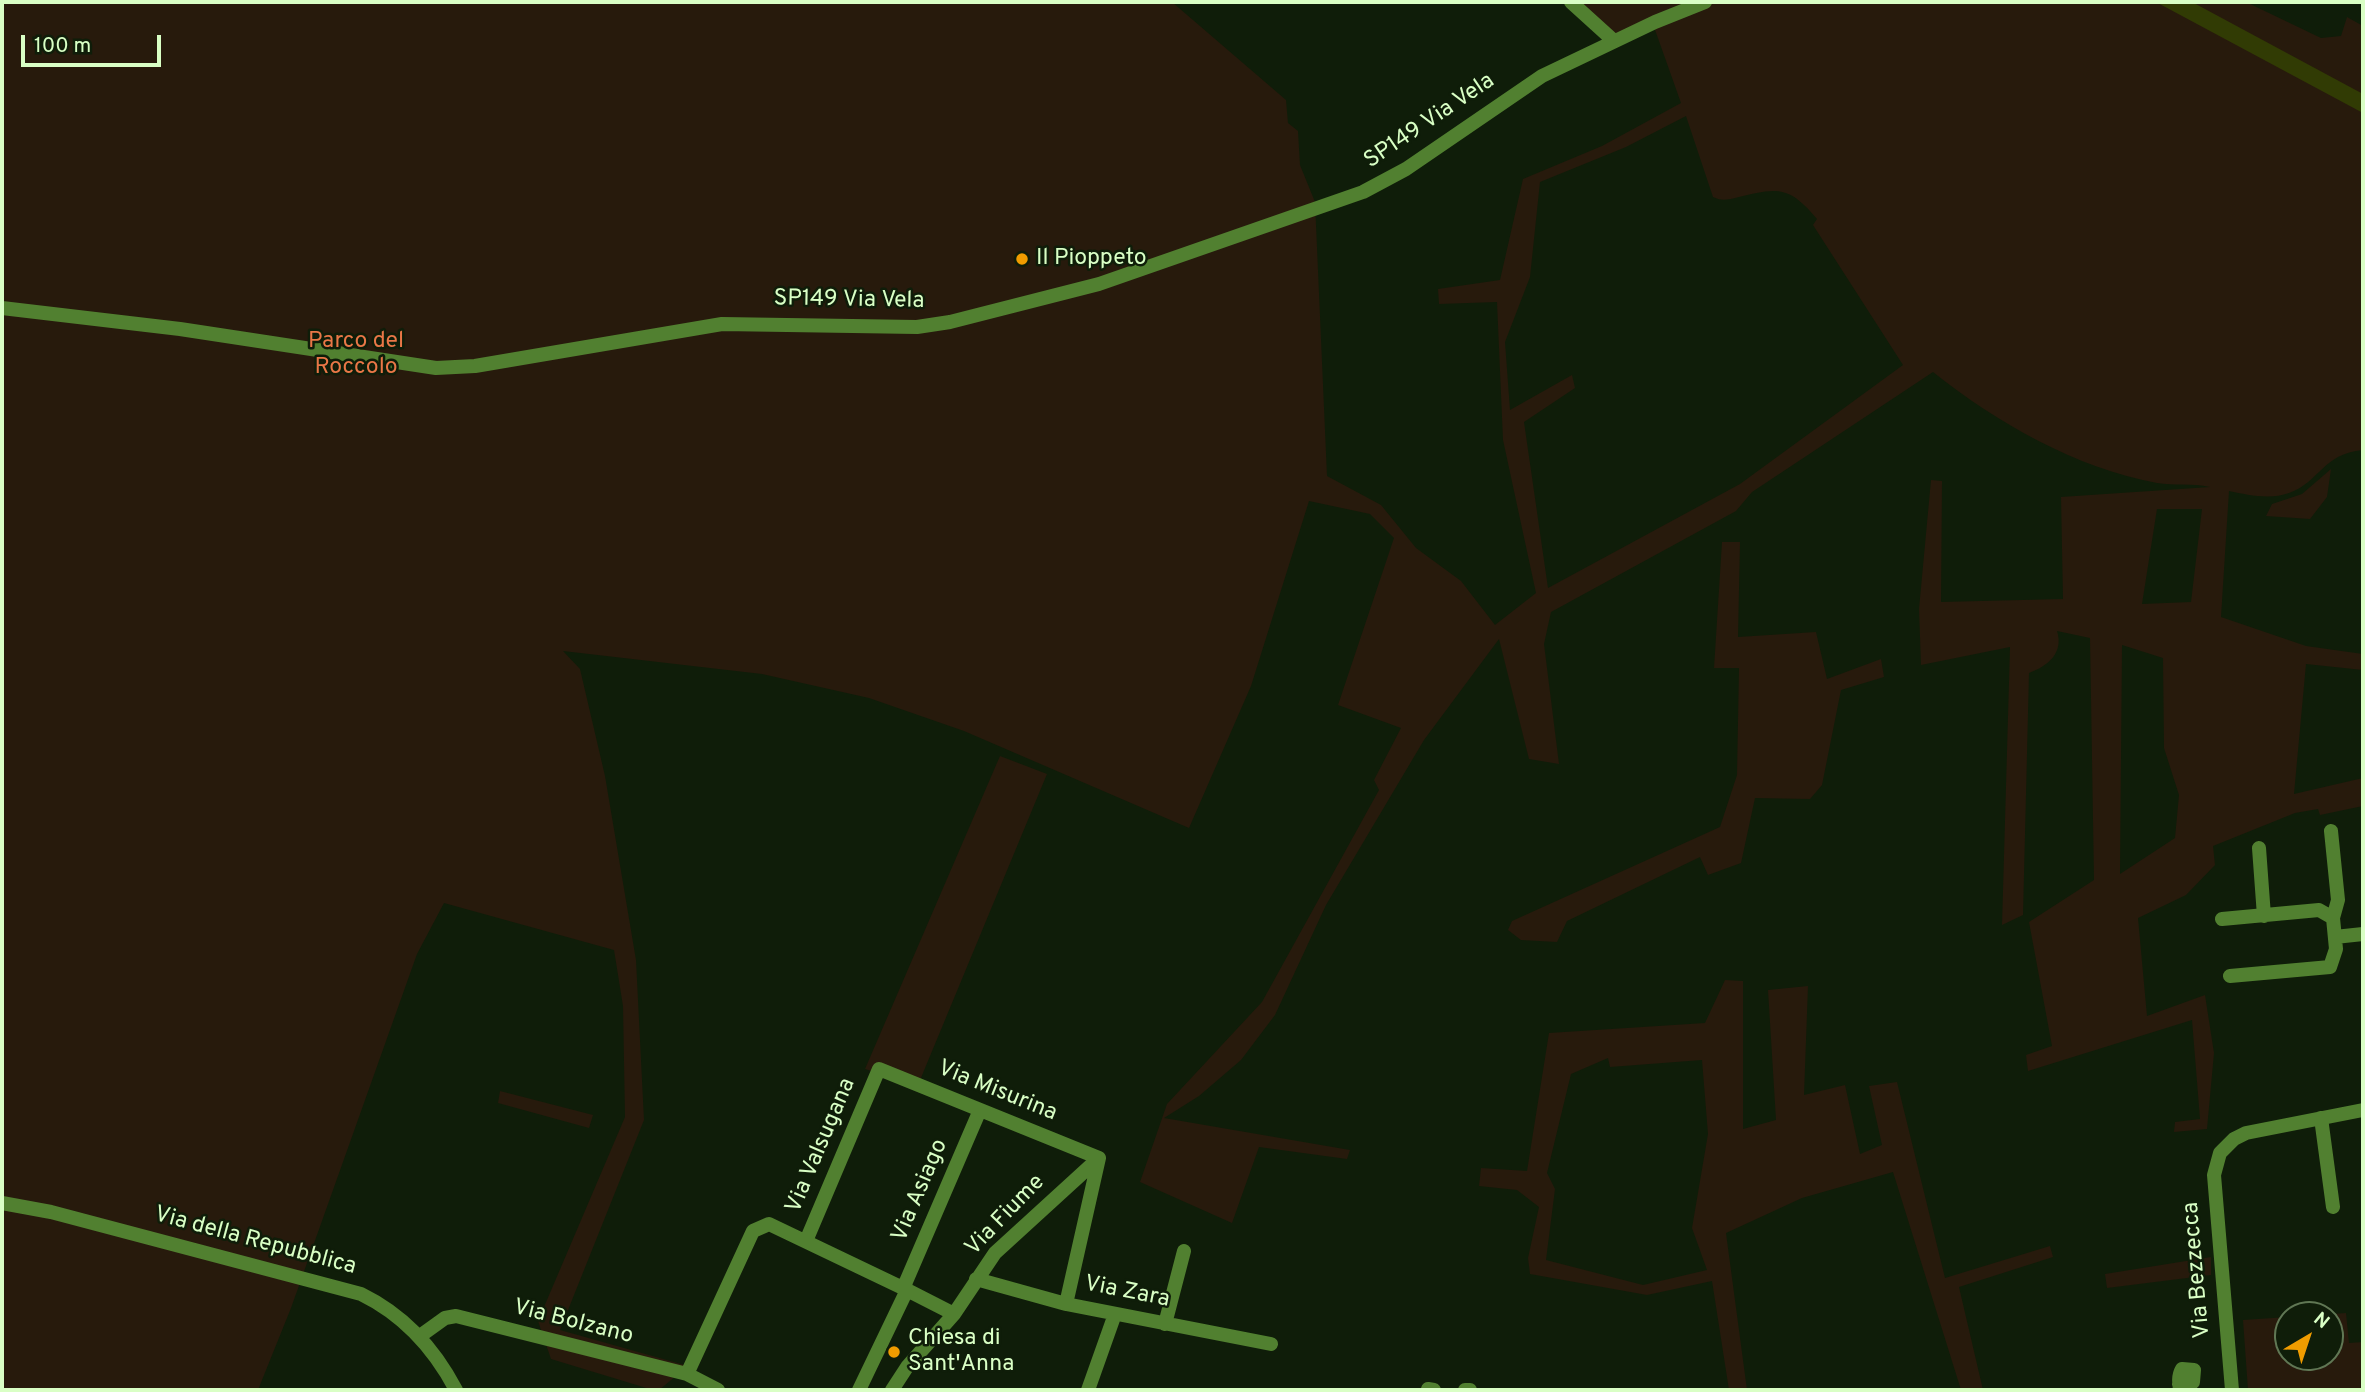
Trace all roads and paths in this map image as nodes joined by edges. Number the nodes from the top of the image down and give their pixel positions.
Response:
1 (1571, 2) edge
2 (1705, 2) edge
3 (1614, 41) junction
4 (2, 307) edge
5 (2331, 831) dead end
6 (2259, 848) dead end
7 (2264, 916) junction
8 (2333, 918) junction
9 (2222, 919) dead end
10 (2363, 934) edge
11 (2335, 937) junction
12 (2230, 975) dead end
13 (879, 1069) joint
14 (981, 1110) junction
15 (2363, 1110) edge
16 (2321, 1118) junction
17 (1099, 1158) junction
18 (2, 1203) edge
19 (2333, 1207) dead end
20 (806, 1241) junction
21 (1184, 1251) dead end
22 (976, 1279) junction
23 (907, 1290) junction
24 (1066, 1304) junction
25 (954, 1314) junction
26 (1115, 1314) junction
27 (1165, 1324) junction
28 (420, 1336) junction
29 (1271, 1344) dead end
30 (687, 1374) junction
31 (456, 1390) edge
32 (718, 1390) edge
33 (859, 1390) edge
34 (892, 1390) edge
35 (1088, 1390) edge
36 (1465, 1390) edge
37 (1470, 1390) edge
38 (2232, 1390) edge

1 - 3 street
2 - 3 street, SP149 Via Vela
3 - 4 street, SP149 Via Vela
5 - 8 street
6 - 7 street
7 - 8 street
7 - 9 street
8 - 11 street
10 - 11 street
11 - 12 street
13 - 14 street, Via Misurina
13 - 20 street, Via Valsugana
14 - 17 street, Via Misurina
14 - 23 street, Via Asiago
15 - 16 street
16 - 19 street
16 - 38 street, Via Bezzecca
17 - 22 street, Via Fiume
17 - 24 street
18 - 28 street, Via della Repubblica
20 - 23 street
20 - 30 street
21 - 27 street
22 - 24 street, Via Zara
22 - 25 street, Via Fiume
23 - 25 street
23 - 33 street, Via Asiago
24 - 26 street, Via Zara
25 - 34 street, Via Fiume
26 - 27 street, Via Zara
26 - 35 street
27 - 29 street, Via Zara
28 - 30 street, Via Bolzano
28 - 31 street, Via della Repubblica
30 - 32 street, Via Bolzano
36 - 37 street

